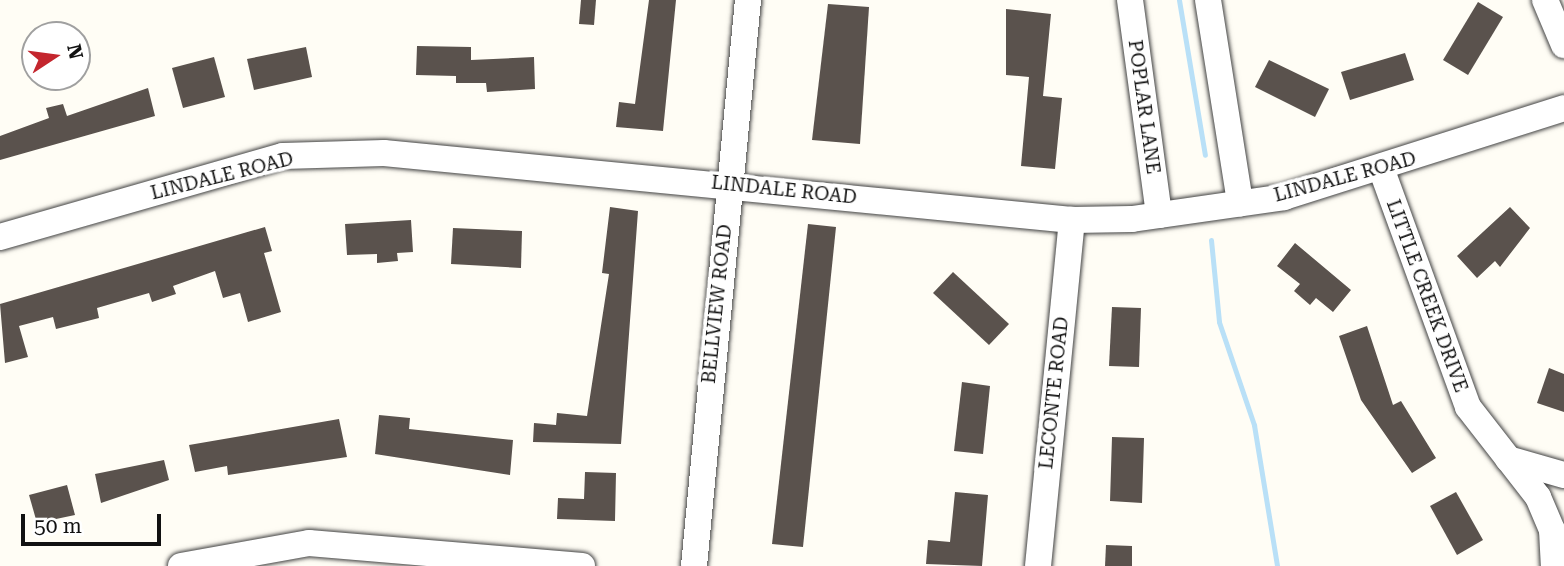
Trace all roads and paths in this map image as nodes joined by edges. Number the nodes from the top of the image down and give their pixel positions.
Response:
1 (748, 0) edge
2 (1129, 0) edge
3 (1209, 0) edge
4 (1545, 0) edge
5 (1564, 45) edge
6 (1564, 108) edge
7 (1381, 168) junction
8 (729, 184) junction
9 (1240, 203) junction
10 (1159, 215) junction
11 (1072, 220) junction
12 (0, 237) edge
13 (1508, 459) junction
14 (1564, 475) edge
15 (1558, 523) edge
16 (181, 566) edge
17 (582, 566) edge
18 (694, 566) edge
19 (1038, 566) edge
20 (1554, 566) edge

1 - 8 street, BELLVIEW ROAD
2 - 10 street, POPLAR LANE
3 - 9 street
4 - 5 street
6 - 7 street, LINDALE ROAD
7 - 9 street, LINDALE ROAD
7 - 13 street, LITTLE CREEK DRIVE
8 - 11 street, LINDALE ROAD
8 - 12 street, LINDALE ROAD
8 - 18 street, BELLVIEW ROAD
9 - 10 street, LINDALE ROAD
10 - 11 street, LINDALE ROAD
11 - 19 street, LECONTE ROAD
13 - 14 street
13 - 15 street, LITTLE CREEK DRIVE
15 - 20 street, LITTLE CREEK DRIVE
16 - 17 street

